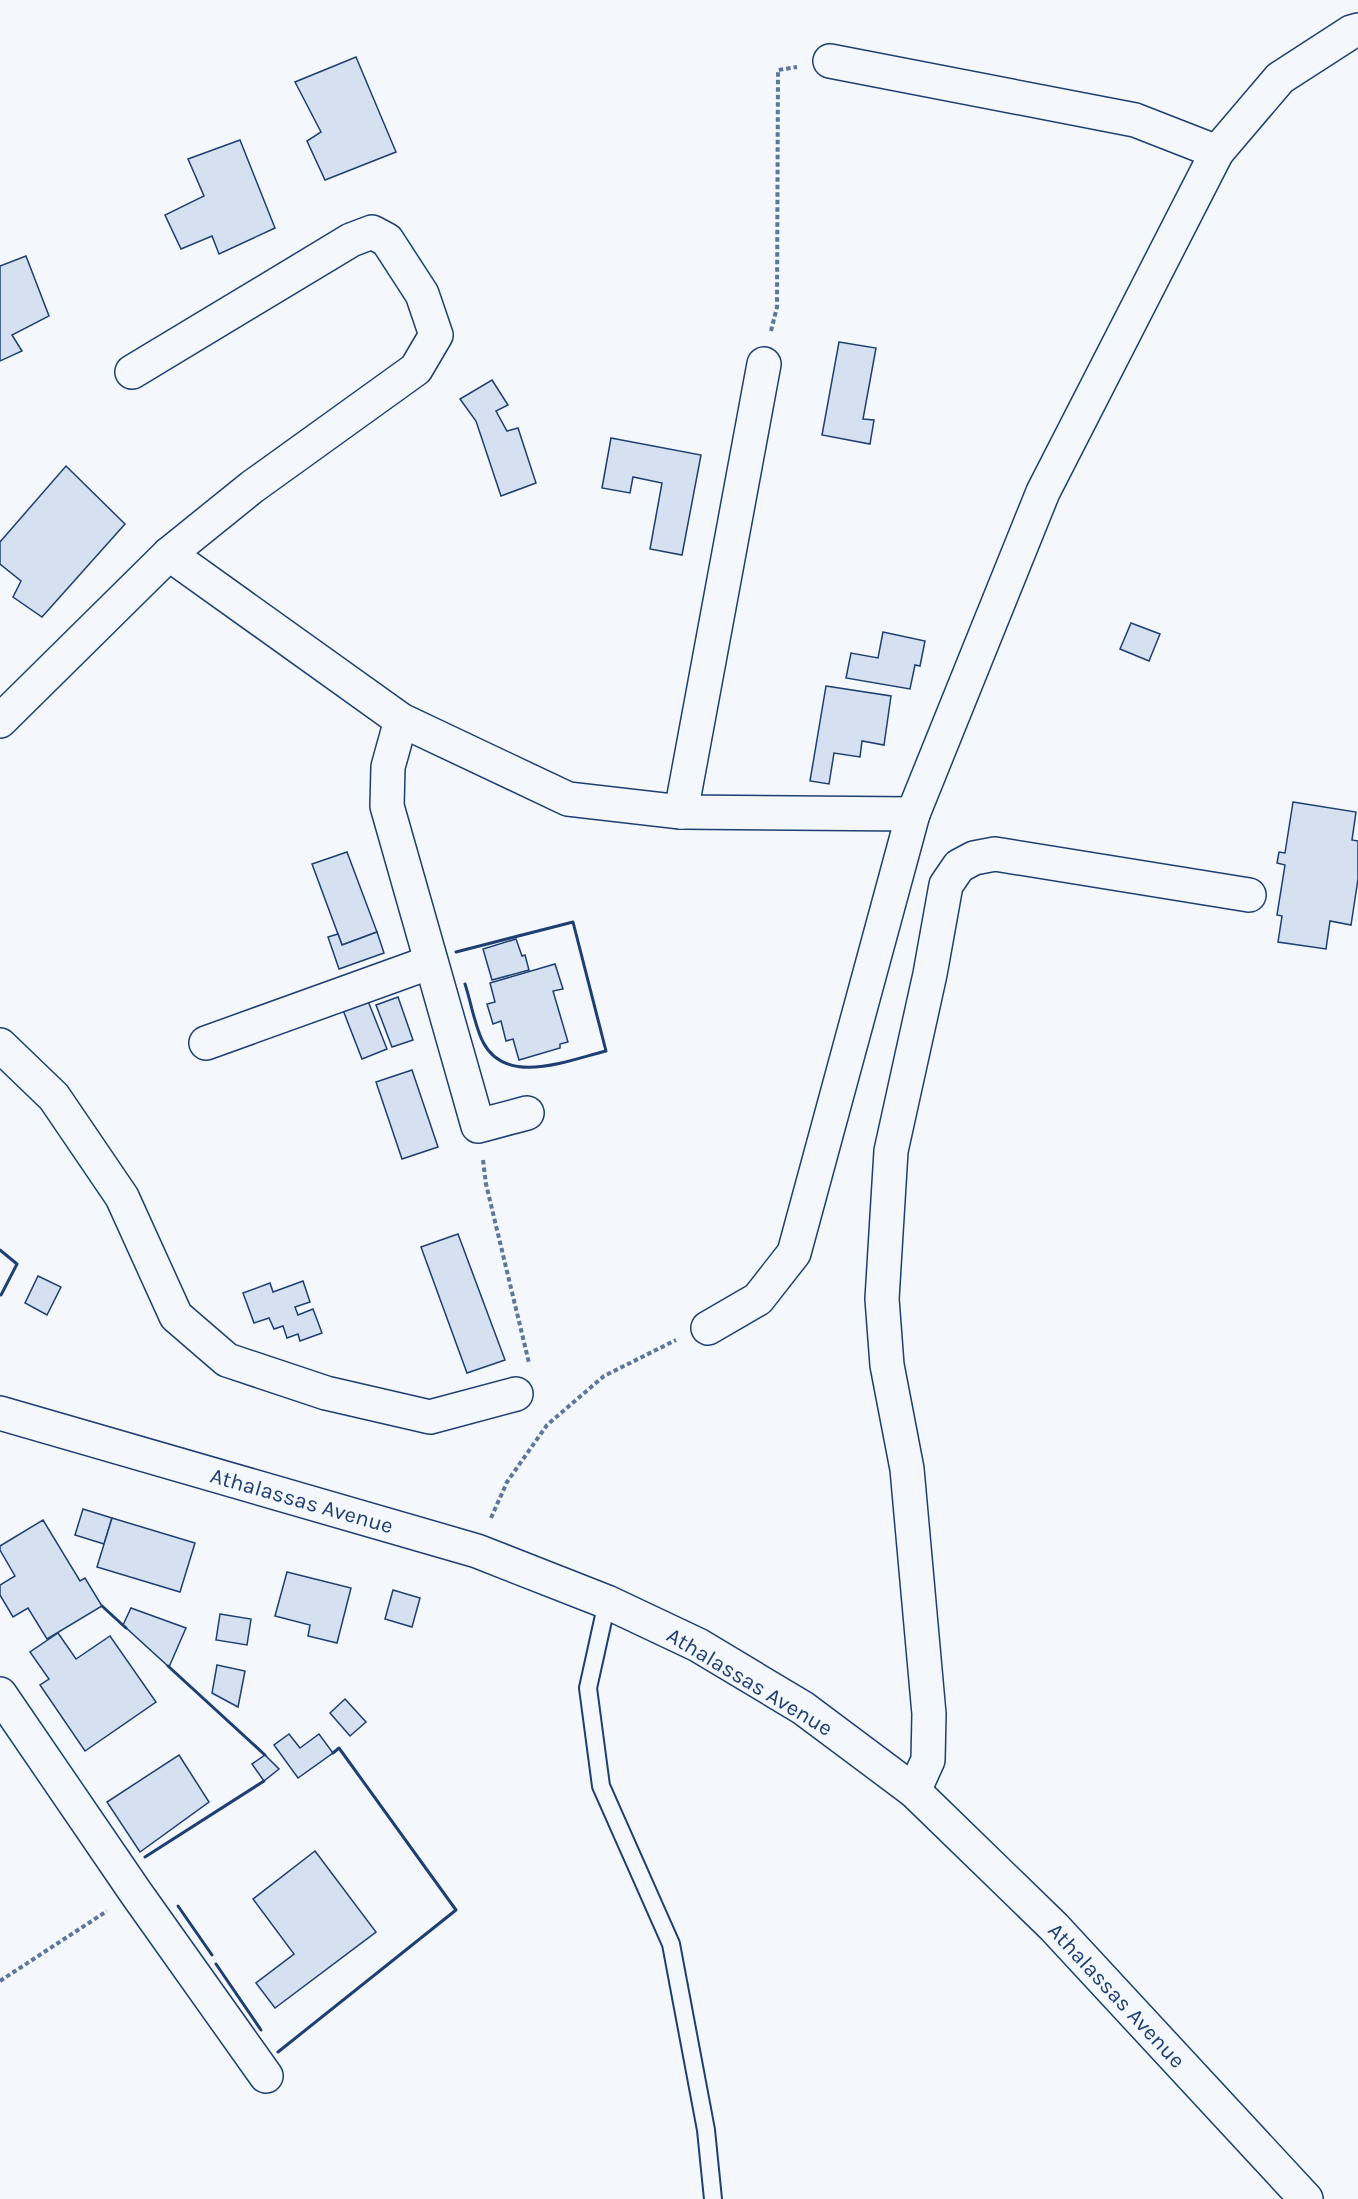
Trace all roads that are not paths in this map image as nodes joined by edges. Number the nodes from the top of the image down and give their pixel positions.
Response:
1 (1358, 30) edge
2 (830, 61) road end
3 (1217, 152) junction
4 (764, 364) road end
5 (132, 372) dead end
6 (170, 554) junction
7 (401, 720) junction
8 (0, 721) edge
9 (681, 812) junction
10 (913, 814) junction
11 (1249, 895) dead end
12 (431, 962) junction
13 (206, 1043) dead end
14 (0, 1045) edge
15 (527, 1113) dead end
16 (708, 1328) road end
17 (516, 1394) road end
18 (0, 1413) edge
19 (606, 1602) junction
20 (0, 1694) edge
21 (914, 1791) junction
22 (266, 2076) dead end
23 (713, 2199) edge
24 (1306, 2199) edge

1 - 3 street
2 - 3 street
3 - 10 street
4 - 9 street
5 - 6 street
6 - 7 street
6 - 8 street
7 - 9 street
7 - 12 street
9 - 10 street
10 - 16 street
11 - 21 street
12 - 13 street
12 - 15 street
14 - 17 street
18 - 19 street, Athalassas Avenue
19 - 21 street, Athalassas Avenue
19 - 23 lane
20 - 22 street
21 - 24 street, Athalassas Avenue

